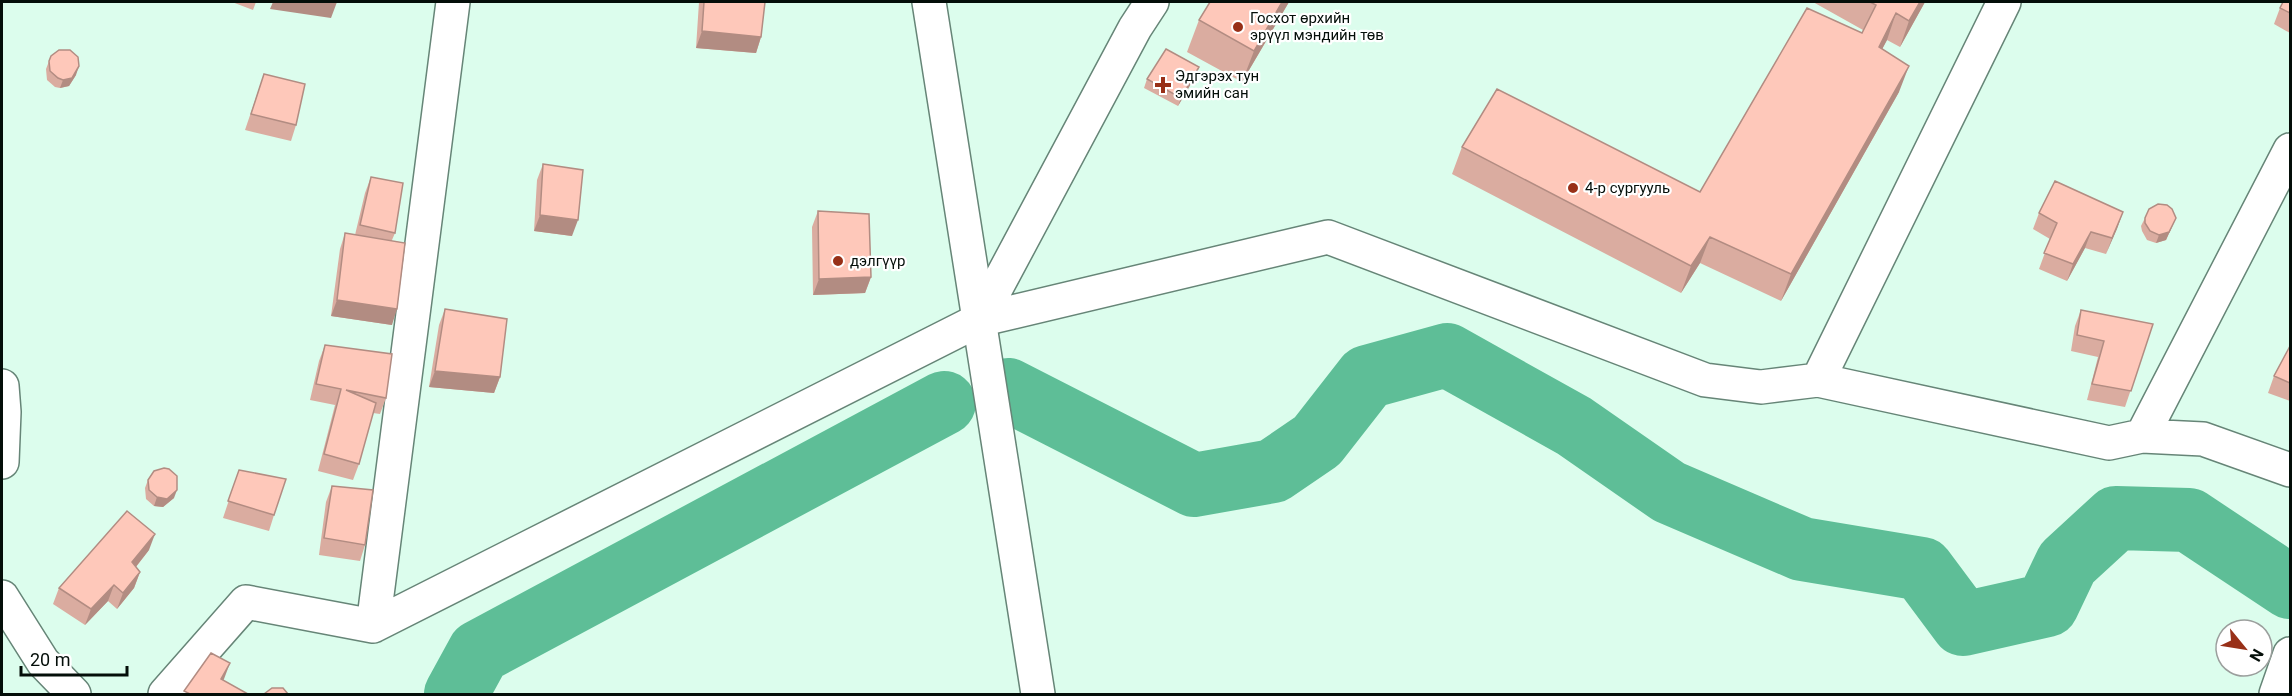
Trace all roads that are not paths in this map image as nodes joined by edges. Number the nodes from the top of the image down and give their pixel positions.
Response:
1 (453, 2) edge
2 (929, 2) edge
3 (1152, 2) edge
4 (2004, 2) edge
5 (2290, 150) edge
6 (979, 320) junction
7 (1818, 380) junction
8 (2, 386) edge
9 (2142, 436) junction
10 (2, 462) edge
11 (2290, 470) edge
12 (2, 597) edge
13 (373, 626) junction
14 (2288, 658) edge
15 (75, 694) edge
16 (165, 694) edge
17 (1038, 694) edge
18 (2276, 694) edge

1 - 13 street
2 - 6 street
3 - 6 street
4 - 7 street
5 - 9 street
6 - 7 street
6 - 13 street
6 - 17 street
7 - 9 street
8 - 10 street
9 - 11 street
12 - 15 street
13 - 16 street
14 - 18 street

